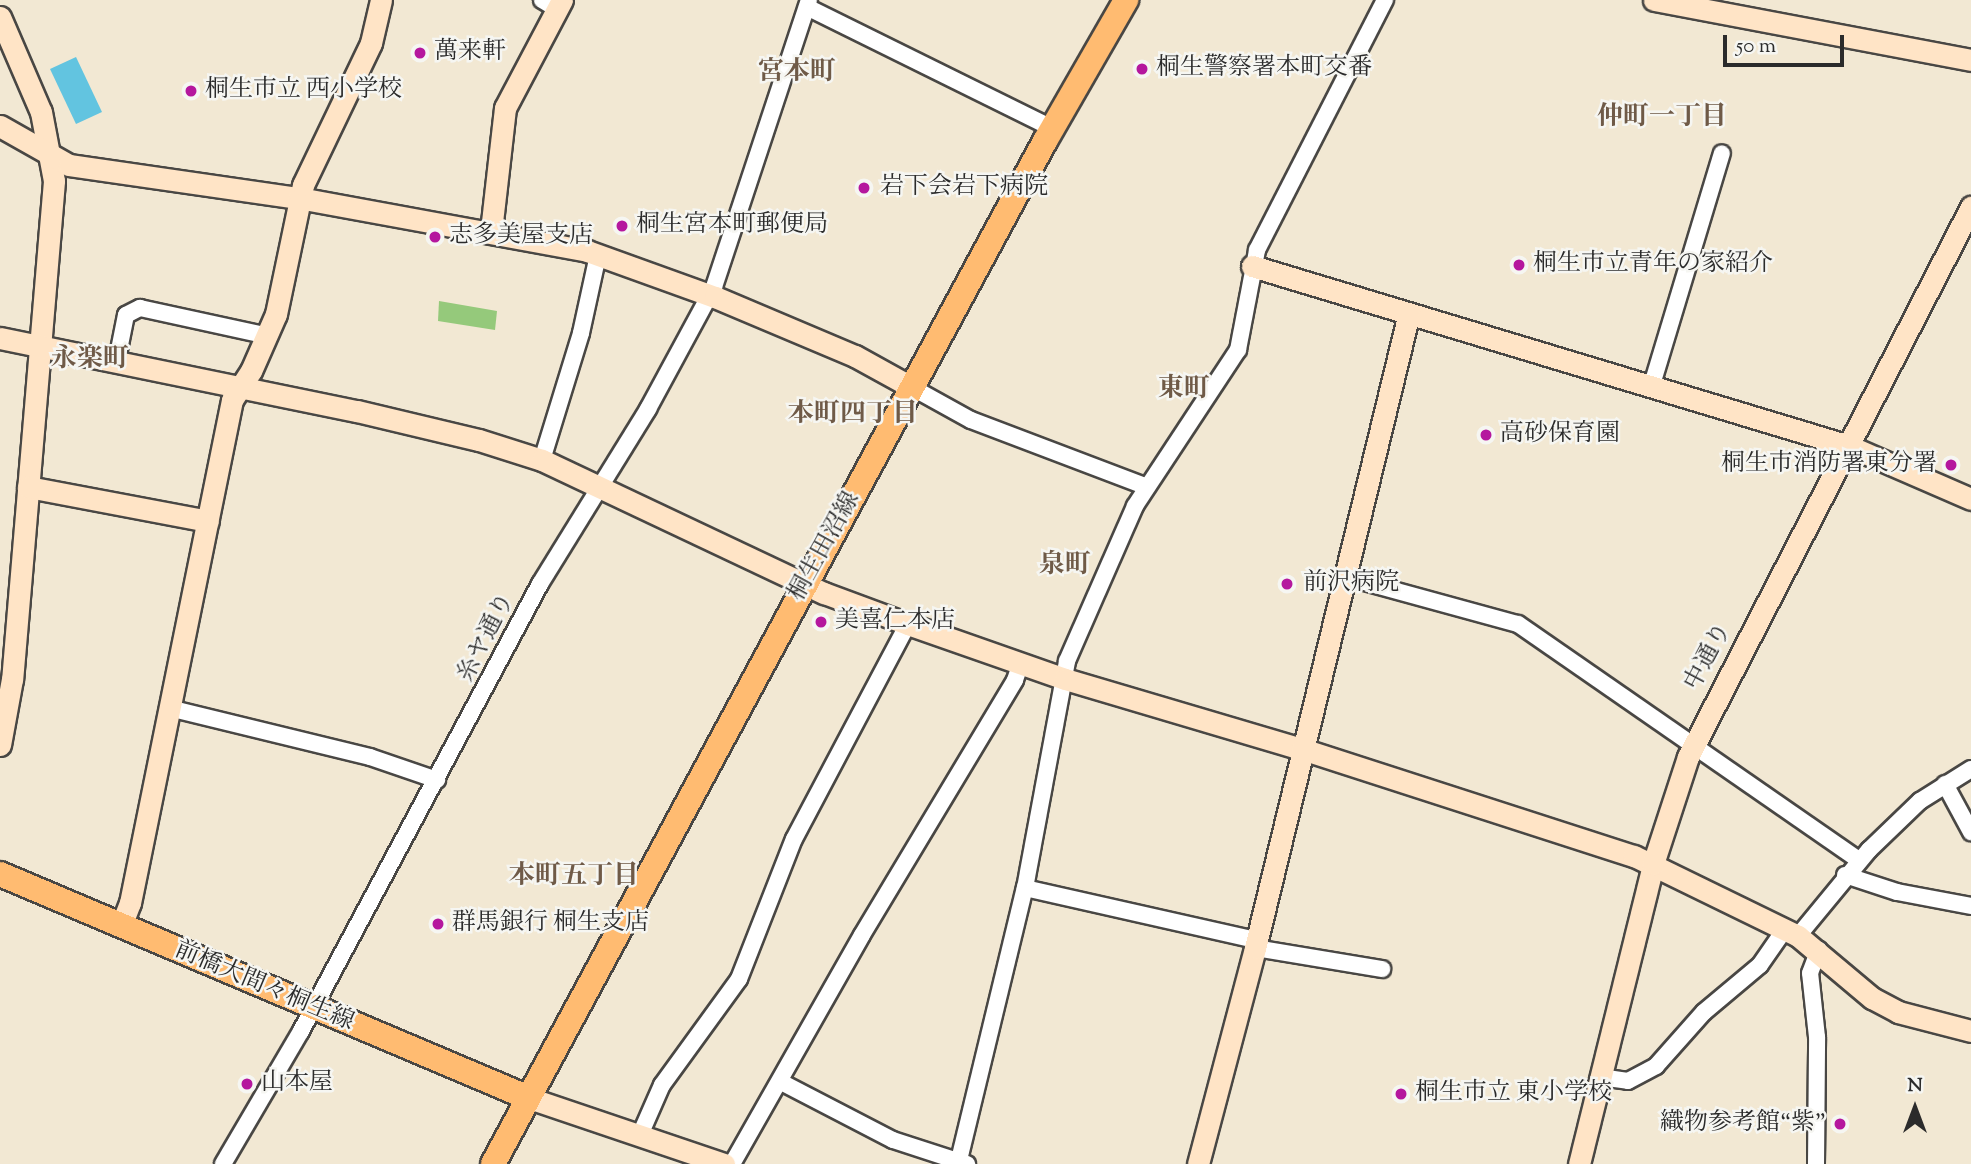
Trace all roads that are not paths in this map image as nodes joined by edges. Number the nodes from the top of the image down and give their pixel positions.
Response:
1 (381, 0) edge
2 (1126, 0) edge
3 (1385, 0) edge
4 (1654, 0) edge
5 (554, 3) edge
6 (808, 4) edge
7 (1718, 6) edge
8 (0, 17) edge
9 (1971, 60) edge
10 (0, 125) edge
11 (1052, 128) junction
12 (1722, 153) dead end
13 (53, 157) junction
14 (299, 198) junction
15 (1971, 207) edge
16 (491, 231) junction
17 (598, 256) junction
18 (1252, 266) junction
19 (710, 295) junction
20 (1409, 313) junction
21 (268, 336) junction
22 (0, 338) edge
23 (42, 346) junction
24 (117, 360) junction
25 (240, 386) junction
26 (913, 388) junction
27 (1651, 388) junction
28 (1849, 446) junction
29 (542, 460) junction
30 (600, 485) junction
31 (28, 487) junction
32 (1147, 487) junction
33 (1971, 499) edge
34 (208, 521) junction
35 (1342, 576) junction
36 (804, 584) junction
37 (908, 624) junction
38 (1021, 663) junction
39 (1065, 679) junction
40 (169, 708) junction
41 (1694, 743) junction
42 (0, 745) edge
43 (1302, 749) junction
44 (1971, 769) edge
45 (437, 780) junction
46 (1945, 784) junction
47 (1971, 832) edge
48 (1859, 860) junction
49 (1653, 864) junction
50 (0, 874) edge
51 (1845, 875) junction
52 (1025, 888) junction
53 (1971, 906) edge
54 (121, 926) junction
55 (1792, 932) junction
56 (1256, 944) junction
57 (1819, 950) junction
58 (1382, 969) dead end
59 (313, 1007) junction
60 (1971, 1031) edge
61 (1600, 1077) junction
62 (781, 1082) junction
63 (529, 1098) junction
64 (640, 1135) junction
65 (961, 1163) edge
66 (223, 1164) edge
67 (493, 1164) edge
68 (724, 1164) edge
69 (732, 1164) edge
70 (1198, 1164) edge
71 (1578, 1164) edge
72 (1816, 1164) edge

1 - 14 street
2 - 11 main road, 桐生田沼線
3 - 18 street
4 - 7 street
5 - 16 street
6 - 11 street
6 - 19 street, 糸ヤ通り
7 - 9 street
8 - 13 street
10 - 13 street
11 - 26 main road, 桐生田沼線
12 - 27 street
13 - 14 street
13 - 23 street
14 - 16 street
14 - 21 street
15 - 28 street, 中通り
16 - 17 street
17 - 19 street
17 - 29 street
18 - 20 street
18 - 32 street
19 - 26 street
19 - 30 street, 糸ヤ通り
20 - 27 street
20 - 35 street
21 - 24 street
21 - 25 street
22 - 23 street
23 - 24 street
23 - 31 street
24 - 25 street
25 - 29 street
25 - 34 street
26 - 32 street
26 - 36 main road, 桐生田沼線
27 - 28 street
28 - 33 street
28 - 41 street, 中通り
29 - 30 street
30 - 36 street
30 - 45 street, 糸ヤ通り
31 - 34 street
31 - 42 street
32 - 39 street
34 - 40 street
35 - 41 street
35 - 43 street
36 - 37 street
36 - 63 main road, 桐生田沼線
37 - 38 street
37 - 64 street
38 - 39 street
38 - 62 street
39 - 43 street
39 - 52 street
40 - 45 street
40 - 54 street
41 - 48 street
41 - 49 street, 中通り
43 - 49 street
43 - 56 street
44 - 46 street
45 - 59 street, 糸ヤ通り
46 - 47 street
46 - 48 street
48 - 51 street
49 - 55 street
49 - 61 street, 中通り
50 - 54 main road, 前橋大間々桐生線
51 - 53 street
51 - 55 street
52 - 56 street
52 - 65 street
54 - 59 main road, 前橋大間々桐生線
55 - 57 street
55 - 61 street
56 - 58 street
56 - 70 street
57 - 60 street
57 - 72 street
59 - 63 main road, 前橋大間々桐生線
59 - 66 street, 糸ヤ通り
61 - 71 street, 中通り
62 - 65 street
62 - 69 street
63 - 64 street
63 - 67 main road, 桐生田沼線
64 - 68 street

